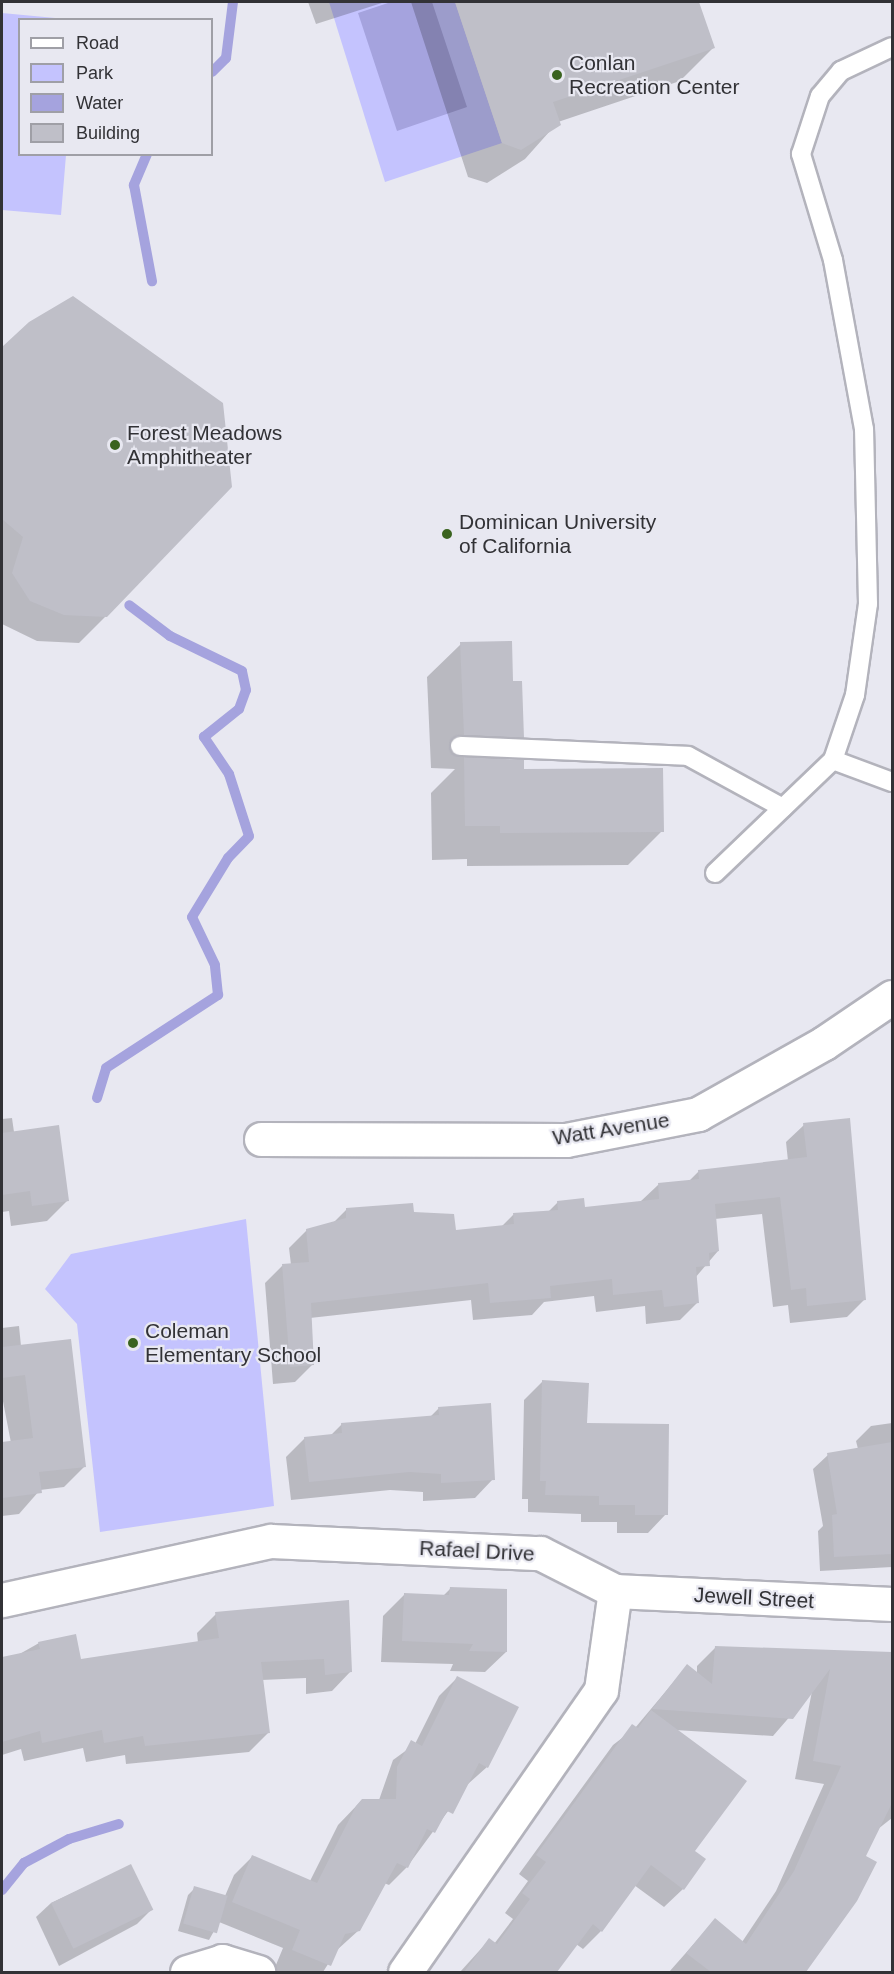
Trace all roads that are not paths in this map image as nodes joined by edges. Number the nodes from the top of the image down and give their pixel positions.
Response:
1 (892, 47) edge
2 (460, 746) dead end
3 (833, 760) junction
4 (892, 782) edge
5 (783, 808) junction
6 (715, 873) dead end
7 (892, 997) edge
8 (261, 1139) dead end
9 (615, 1591) junction
10 (2, 1600) edge
11 (892, 1604) edge
12 (187, 1972) edge
13 (258, 1972) edge
14 (405, 1972) edge

1 - 3 lane
2 - 5 lane
3 - 4 lane
3 - 5 lane
5 - 6 lane
7 - 8 street, Watt Avenue
9 - 10 street, Rafael Drive
9 - 11 street, Jewell Street
9 - 14 street
12 - 13 street

